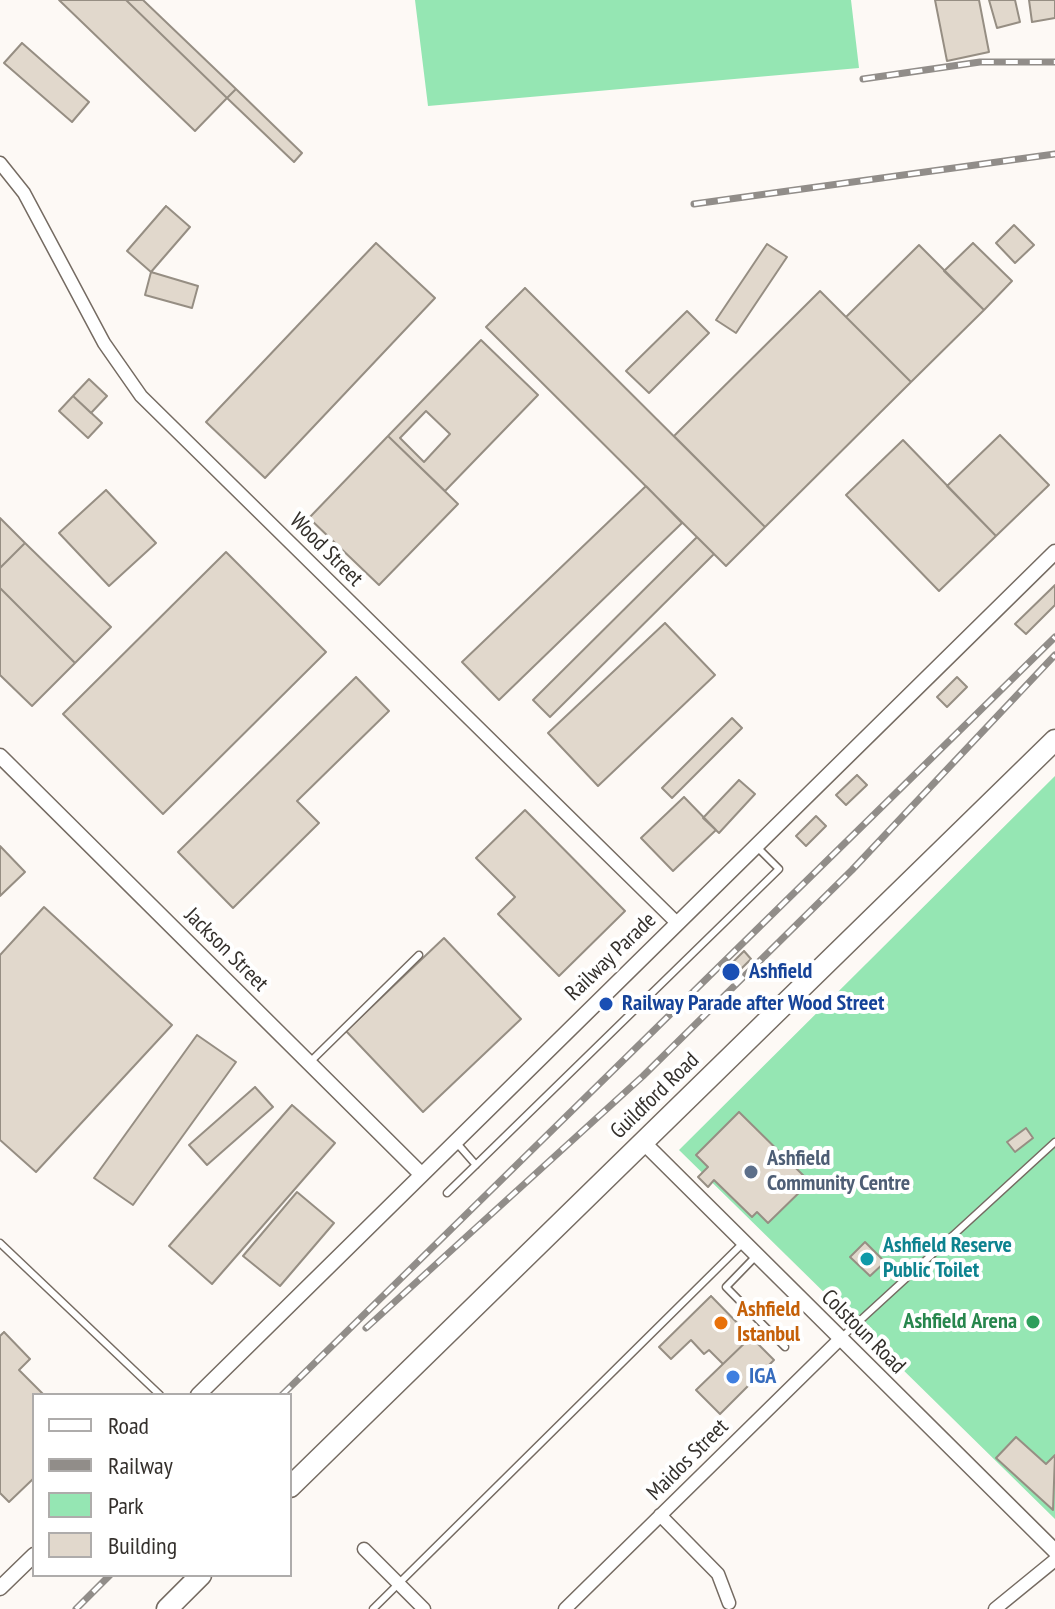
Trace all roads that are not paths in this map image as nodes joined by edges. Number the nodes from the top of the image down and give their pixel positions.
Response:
1 (0, 163) edge
2 (1055, 552) edge
3 (1055, 740) edge
4 (0, 756) edge
5 (756, 846) junction
6 (677, 923) junction
7 (419, 955) dead end
8 (309, 1063) junction
9 (455, 1141) junction
10 (643, 1142) junction
11 (1055, 1142) edge
12 (476, 1165) junction
13 (421, 1174) junction
14 (447, 1193) dead end
15 (0, 1243) edge
16 (743, 1243) junction
17 (756, 1256) junction
18 (840, 1339) junction
19 (785, 1347) dead end
20 (158, 1393) edge
21 (200, 1393) edge
22 (292, 1485) edge
23 (660, 1515) junction
24 (364, 1549) dead end
25 (1055, 1551) edge
26 (32, 1557) edge
27 (1055, 1560) edge
28 (199, 1577) edge
29 (399, 1583) junction
30 (0, 1588) edge
31 (729, 1603) dead end
32 (167, 1609) edge
33 (373, 1609) edge
34 (424, 1609) edge
35 (565, 1609) edge
36 (995, 1609) edge

1 - 6 street, Wood Street
2 - 5 street, Railway Parade
3 - 10 highway, Guildford Road
4 - 8 street, Jackson Street
5 - 6 street, Railway Parade
5 - 12 lane
6 - 9 street, Railway Parade
7 - 8 lane
8 - 13 street, Jackson Street
9 - 12 lane
9 - 13 street, Railway Parade
10 - 16 street, Colstoun Road
10 - 22 highway, Guildford Road
11 - 18 lane
12 - 14 lane
13 - 21 street, Railway Parade
15 - 20 lane
16 - 17 street, Colstoun Road
16 - 29 lane
17 - 18 street, Colstoun Road
17 - 19 lane
18 - 23 street, Maidos Street
18 - 25 street, Colstoun Road
23 - 31 street
23 - 35 street, Maidos Street
24 - 29 street
26 - 30 street
27 - 36 street
28 - 32 highway
29 - 33 lane
29 - 34 street

